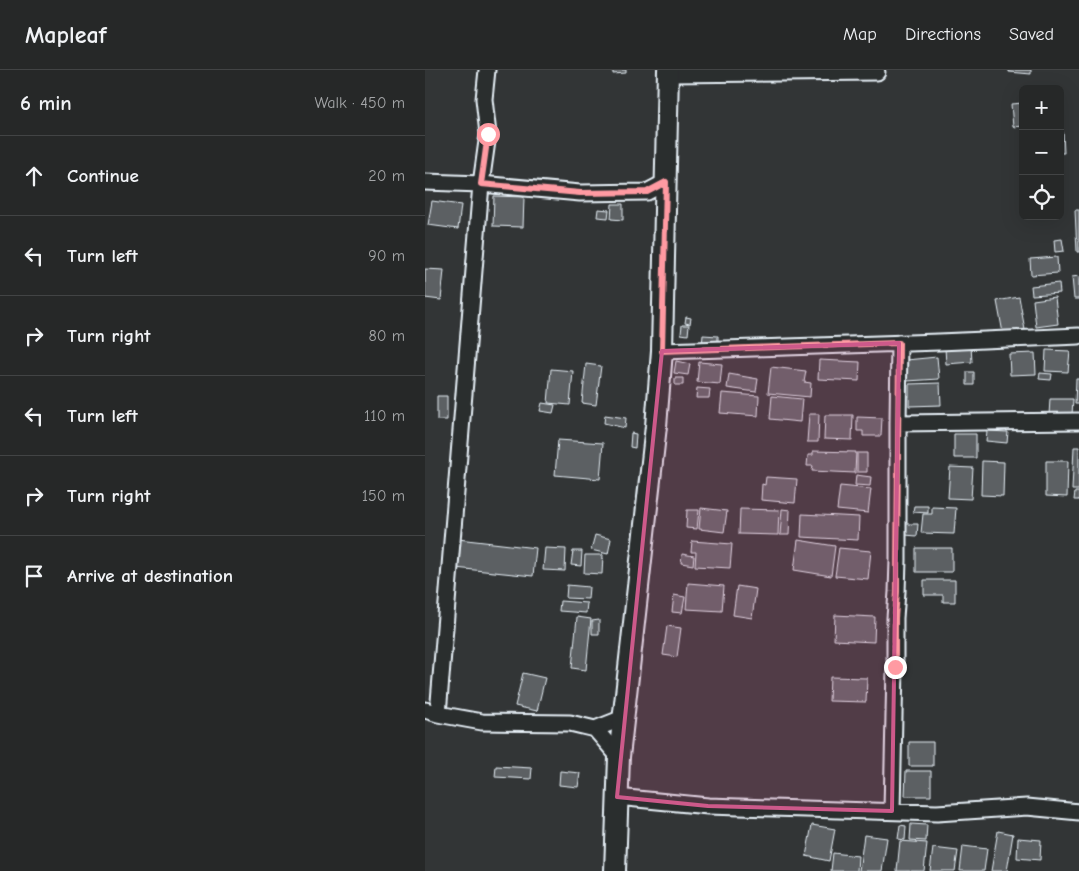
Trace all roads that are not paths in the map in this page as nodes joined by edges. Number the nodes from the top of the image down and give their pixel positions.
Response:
1 (487, 70) edge
2 (668, 72) edge
3 (877, 72) dead end
4 (425, 182) edge
5 (666, 182) junction
6 (481, 184) junction
7 (1079, 336) edge
8 (899, 343) junction
9 (662, 351) junction
10 (1079, 421) edge
11 (897, 423) junction
12 (431, 712) edge
13 (623, 718) junction
14 (595, 729) junction
15 (619, 757) junction
16 (617, 797) junction
17 (892, 811) junction
18 (1079, 812) edge
19 (615, 871) edge

1 - 6 street
2 - 3 street
2 - 5 main road
4 - 6 street
5 - 6 street
5 - 9 main road
6 - 12 street
7 - 8 street
8 - 9 street
8 - 11 street
9 - 13 main road
10 - 11 street
11 - 17 street
12 - 14 street
13 - 14 street
13 - 15 main road
14 - 15 street
15 - 16 main road
16 - 17 street
16 - 19 main road
17 - 18 street

